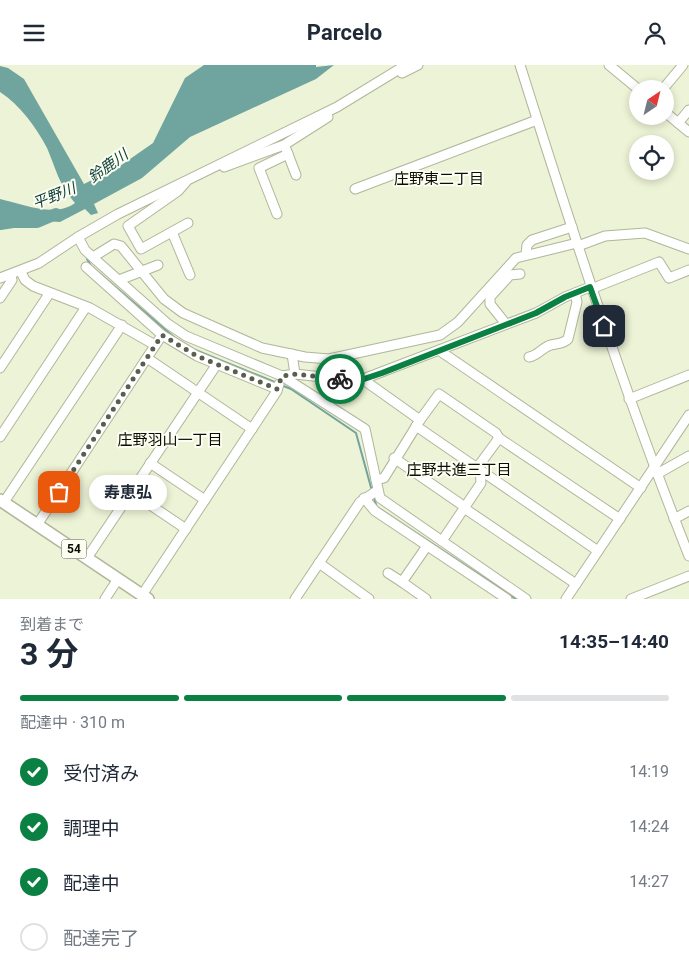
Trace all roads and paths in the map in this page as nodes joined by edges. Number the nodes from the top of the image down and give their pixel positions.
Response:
1 (406, 65) edge
2 (418, 65) edge
3 (520, 65) edge
4 (609, 65) edge
5 (683, 65) edge
6 (394, 74) junction
7 (670, 80) edge
8 (629, 82) edge
9 (337, 107) junction
10 (689, 110) edge
11 (537, 120) junction
12 (674, 120) edge
13 (678, 123) junction
14 (689, 132) edge
15 (284, 145) junction
16 (288, 154) junction
17 (211, 168) junction
18 (296, 175) dead end
19 (186, 180) junction
20 (355, 189) dead end
21 (277, 214) dead end
22 (188, 223) dead end
23 (572, 227) junction
24 (172, 232) junction
25 (78, 237) junction
26 (577, 243) junction
27 (689, 249) edge
28 (526, 252) junction
29 (93, 257) junction
30 (86, 267) dead end
31 (148, 269) junction
32 (689, 270) edge
33 (21, 272) junction
34 (520, 274) dead end
35 (11, 275) junction
36 (190, 275) dead end
37 (0, 278) edge
38 (119, 280) junction
39 (591, 288) junction
40 (575, 293) junction
41 (49, 294) junction
42 (0, 298) edge
43 (86, 307) junction
44 (506, 324) junction
45 (122, 325) junction
46 (162, 335) junction
47 (419, 340) junction
48 (155, 345) junction
49 (440, 351) junction
50 (292, 354) junction
51 (426, 356) junction
52 (529, 357) dead end
53 (147, 359) junction
54 (217, 364) junction
55 (0, 368) edge
56 (296, 374) junction
57 (689, 375) edge
58 (282, 377) junction
59 (368, 383) dead end
60 (277, 389) junction
61 (198, 393) junction
62 (629, 399) junction
63 (689, 415) edge
64 (418, 423) junction
65 (252, 429) junction
66 (0, 437) edge
67 (499, 438) junction
68 (689, 456) edge
69 (394, 459) junction
70 (150, 463) junction
71 (479, 469) junction
72 (656, 470) junction
73 (377, 485) junction
74 (640, 488) junction
75 (131, 493) junction
76 (364, 498) junction
77 (206, 500) junction
78 (2, 501) edge
79 (464, 508) junction
80 (689, 511) edge
81 (620, 519) junction
82 (674, 519) junction
83 (37, 525) junction
84 (186, 529) junction
85 (442, 541) junction
86 (427, 546) junction
87 (598, 551) junction
88 (452, 556) junction
89 (689, 556) edge
90 (87, 558) junction
91 (319, 563) junction
92 (388, 573) dead end
93 (689, 576) edge
94 (118, 579) junction
95 (402, 582) junction
96 (576, 584) junction
97 (146, 597) edge
98 (568, 597) edge
99 (105, 599) edge
100 (295, 599) edge
101 (369, 599) edge
102 (426, 599) edge
103 (507, 599) edge
104 (526, 599) edge
105 (578, 599) edge
106 (631, 599) edge

1 - 6 street
2 - 6 street
3 - 11 street
4 - 8 street
5 - 7 street
6 - 9 street
9 - 15 street
9 - 17 street
10 - 13 street
11 - 20 street
11 - 23 street
12 - 13 street
13 - 14 street
15 - 16 street
15 - 17 street
16 - 18 street
16 - 21 street
17 - 19 street
19 - 24 street
19 - 25 street
22 - 24 street
23 - 26 street
23 - 28 street
24 - 36 street
25 - 29 street
25 - 33 street
26 - 27 street
26 - 28 street
26 - 39 street
28 - 47 street
29 - 31 street
29 - 38 street
30 - 46 street
31 - 38 street
31 - 50 street
32 - 39 street
33 - 35 street
33 - 41 street
34 - 44 street
35 - 37 street
35 - 42 street
38 - 58 street
39 - 40 street
39 - 62 street
40 - 44 street
40 - 52 street
41 - 43 street
41 - 55 street
43 - 45 street
43 - 66 street
44 - 49 street
45 - 48 street
45 - 78 street
46 - 48 street
46 - 54 street
47 - 50 street
47 - 51 street
48 - 53 street
49 - 51 street
49 - 74 street
50 - 56 street
51 - 56 street
53 - 61 street
53 - 83 street
54 - 60 street
54 - 61 street
56 - 58 street
57 - 62 street
58 - 60 street
58 - 73 street
59 - 64 street
60 - 65 street
61 - 65 street
61 - 70 street
62 - 72 street
63 - 72 street
64 - 67 street
64 - 69 street
64 - 71 street
65 - 77 street
67 - 71 street
67 - 81 street
68 - 72 street
69 - 73 street
69 - 79 street
70 - 75 street
70 - 77 street
71 - 79 street
71 - 87 street
72 - 74 street
72 - 82 street
73 - 76 street
73 - 85 street
74 - 81 street
75 - 84 street
75 - 90 street
76 - 86 street
76 - 91 street
77 - 84 street
78 - 83 main road, 54
79 - 85 street
79 - 96 street
80 - 82 street
81 - 87 street
82 - 89 street
83 - 90 main road, 54
84 - 97 street
85 - 88 street
86 - 88 street
86 - 95 street
87 - 96 street
88 - 103 street
88 - 104 street
90 - 94 main road, 54
91 - 100 street
91 - 101 street
92 - 95 street
93 - 106 street
94 - 97 main road, 54
94 - 99 street
95 - 102 street
96 - 98 street
98 - 105 street

